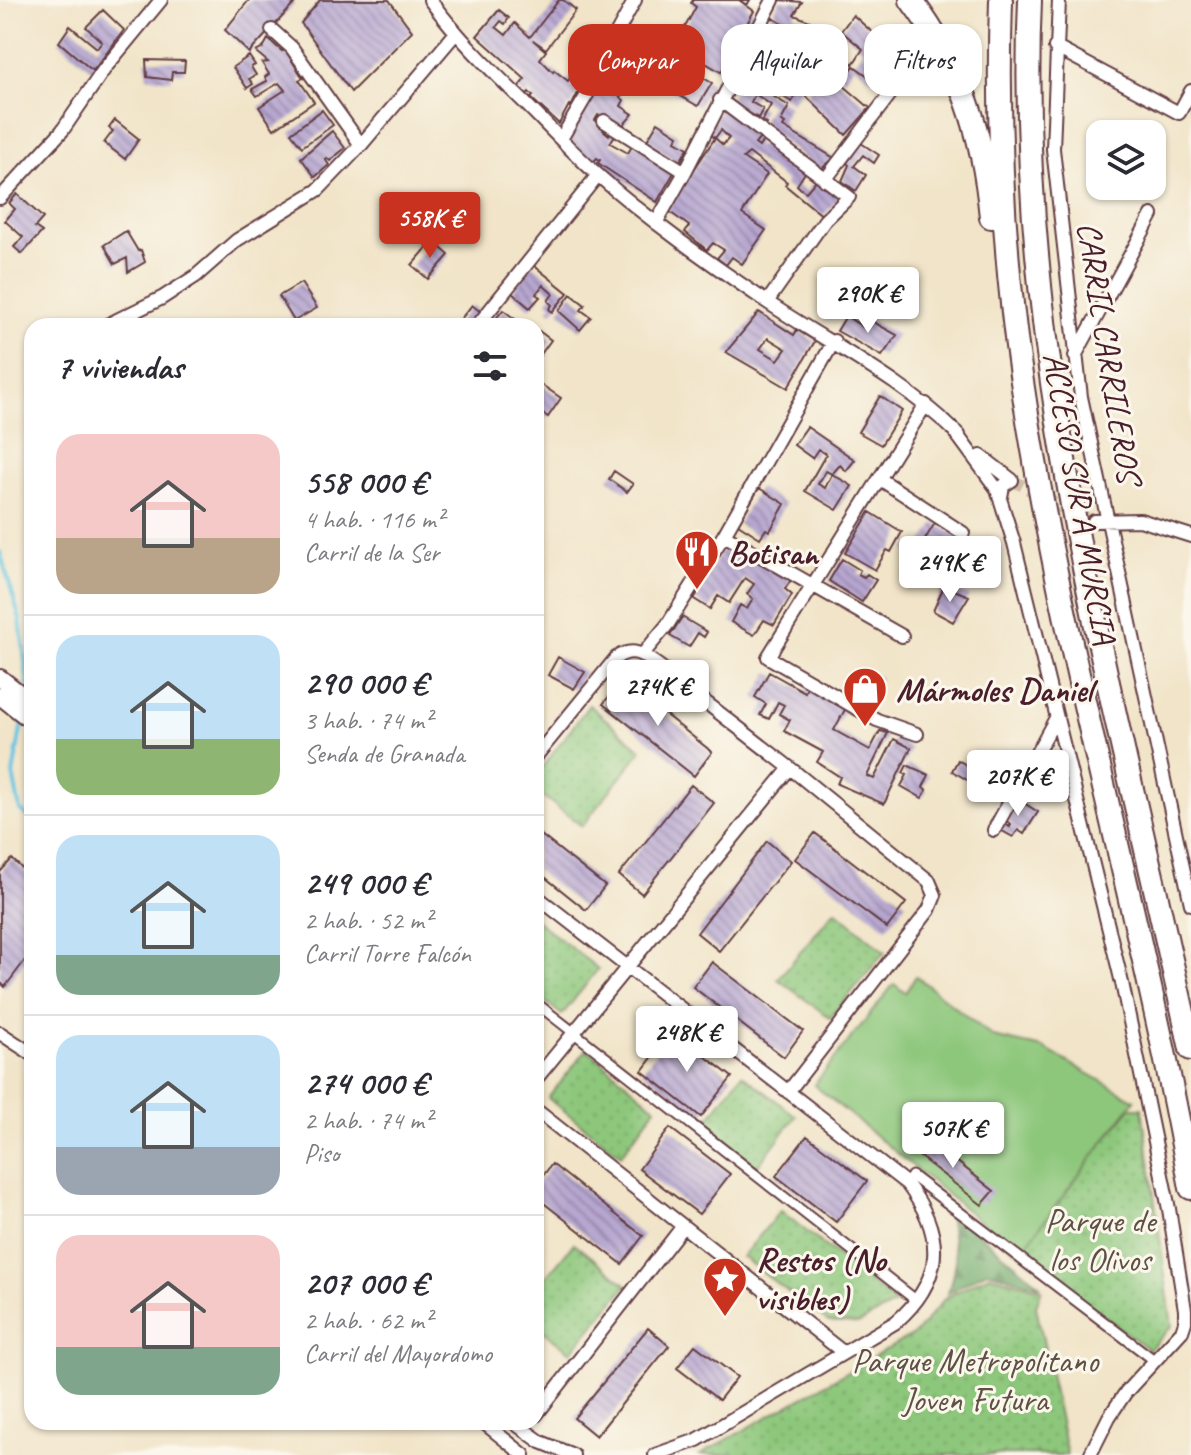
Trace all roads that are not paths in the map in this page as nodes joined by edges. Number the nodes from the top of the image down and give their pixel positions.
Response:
1 (161, 0) edge
2 (430, 0) edge
3 (635, 0) edge
4 (773, 0) edge
5 (911, 0) edge
6 (1001, 0) edge
7 (1030, 0) edge
8 (1059, 0) edge
9 (272, 30) dead end
10 (455, 34) junction
11 (1055, 47) junction
12 (1191, 91) edge
13 (889, 96) edge
14 (720, 100) junction
15 (604, 121) dead end
16 (561, 139) junction
17 (361, 145) junction
18 (685, 172) junction
19 (598, 175) junction
20 (825, 180) junction
21 (0, 198) edge
22 (1152, 215) dead end
23 (656, 223) junction
24 (767, 302) junction
25 (121, 318) edge
26 (483, 318) edge
27 (834, 341) junction
28 (1075, 356) junction
29 (926, 404) junction
30 (955, 432) junction
31 (880, 479) junction
32 (1002, 502) junction
33 (1094, 521) tunnel mouth
34 (1109, 521) junction
35 (963, 533) dead end
36 (724, 535) junction
37 (1191, 536) edge
38 (1051, 544) junction
39 (814, 588) junction
40 (902, 636) dead end
41 (637, 653) junction
42 (0, 678) edge
43 (0, 696) edge
44 (24, 697) edge
45 (24, 715) edge
46 (1056, 718) junction
47 (917, 734) dead end
48 (544, 746) edge
49 (790, 768) junction
50 (994, 830) dead end
51 (544, 902) edge
52 (1191, 904) edge
53 (627, 968) junction
54 (544, 1009) edge
55 (0, 1033) edge
56 (573, 1033) junction
57 (24, 1049) edge
58 (1191, 1049) edge
59 (544, 1069) edge
60 (788, 1092) junction
61 (544, 1116) edge
62 (907, 1184) junction
63 (1191, 1188) edge
64 (683, 1226) junction
65 (917, 1301) junction
66 (844, 1353) junction
67 (1154, 1360) junction
68 (544, 1405) edge
69 (493, 1430) edge
70 (528, 1430) edge
71 (524, 1455) edge
72 (573, 1455) edge
73 (655, 1455) edge
74 (1090, 1455) edge

1 - 21 street
2 - 10 street
3 - 16 street
4 - 14 street
5 - 38 highway
6 - 38 highway, ACCESO SUR A MURCIA
7 - 58 highway, ACCESO SUR A MURCIA
8 - 11 street, CARRIL CARRILEROS
9 - 17 street
10 - 16 street
10 - 17 street
11 - 12 street
11 - 28 street, CARRIL CARRILEROS
13 - 20 street
14 - 18 street
14 - 20 street
15 - 18 street
16 - 19 street
17 - 25 street
18 - 23 street
19 - 23 street
19 - 26 street
20 - 24 street
22 - 28 street
23 - 24 street
24 - 27 street
27 - 29 street
27 - 36 street
28 - 34 street, CARRIL CARRILEROS
29 - 30 street
29 - 31 street
30 - 32 street
30 - 32 street
31 - 35 street
31 - 39 street
32 - 46 street
33 - 34 street
34 - 37 street
34 - 52 street, CARRIL CARRILEROS
36 - 39 street
36 - 41 street
38 - 63 highway, ACCESO SUR A MURCIA
39 - 40 street
39 - 47 street
41 - 48 street
41 - 49 street
42 - 44 street
43 - 45 street
46 - 50 street
46 - 67 street
49 - 53 street
49 - 60 street
51 - 53 street
53 - 56 street
53 - 60 street
54 - 56 street
55 - 57 street
56 - 59 street
56 - 65 street
60 - 62 street
61 - 64 street
62 - 65 street
62 - 67 street
64 - 66 street
64 - 68 street
65 - 66 street
66 - 73 street
67 - 74 street
69 - 71 street
70 - 72 street

